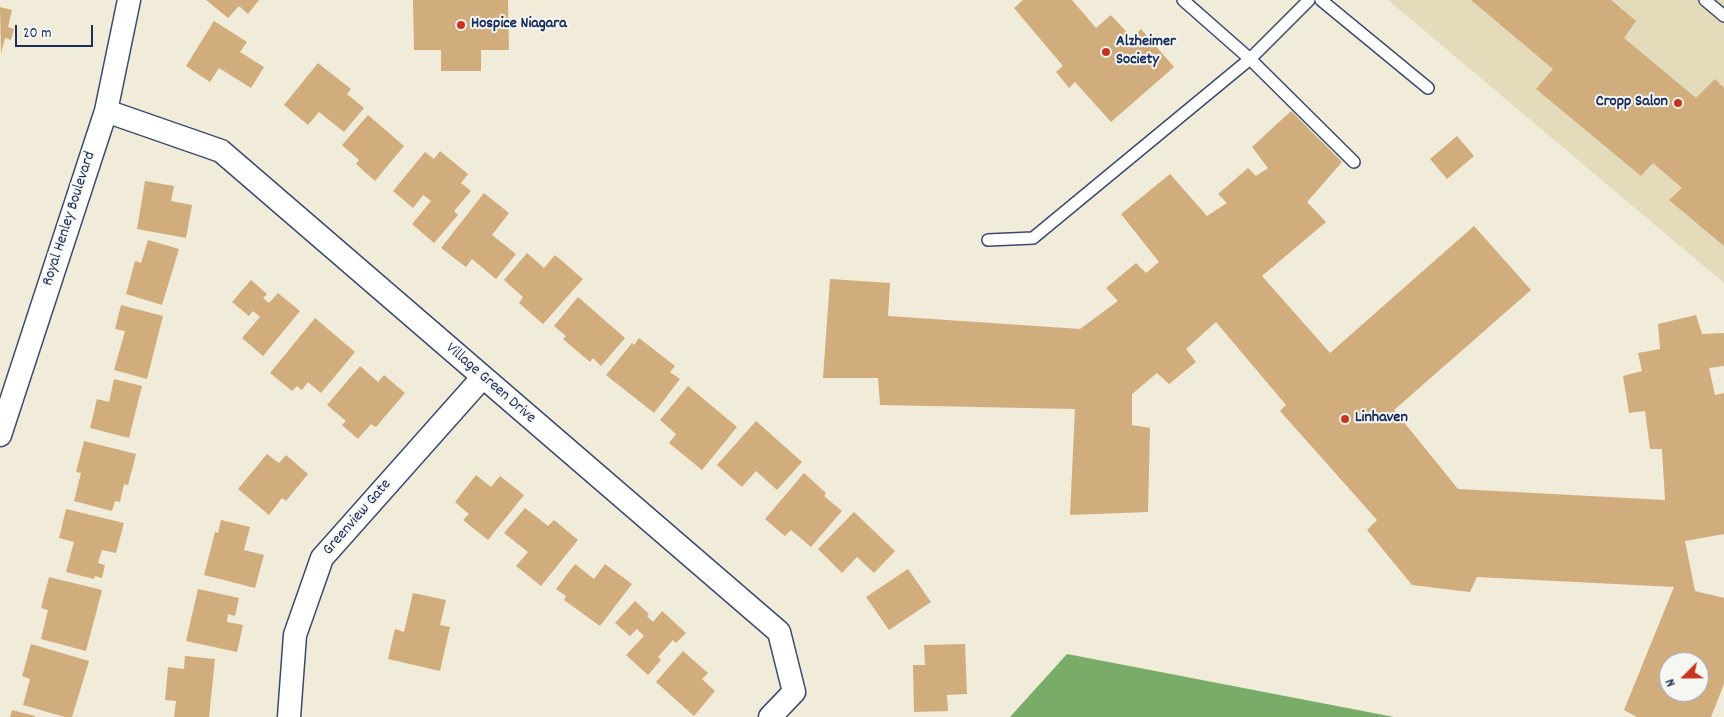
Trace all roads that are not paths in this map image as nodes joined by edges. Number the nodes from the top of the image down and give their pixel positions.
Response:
1 (129, 0) edge
2 (1183, 0) edge
3 (1309, 0) edge
4 (1322, 0) edge
5 (1705, 0) edge
6 (1724, 16) edge
7 (1250, 59) junction
8 (1428, 88) dead end
9 (106, 110) junction
10 (1354, 162) dead end
11 (988, 240) dead end
12 (482, 378) junction
13 (0, 435) edge
14 (289, 717) edge
15 (770, 717) edge

1 - 9 street, Royal Henley Boulevard
2 - 7 lane
3 - 7 lane
4 - 8 lane
5 - 6 lane
7 - 10 lane
7 - 11 lane
9 - 12 street, Village Green Drive
9 - 13 street, Royal Henley Boulevard
12 - 14 street, Greenview Gate
12 - 15 street, Village Green Drive

